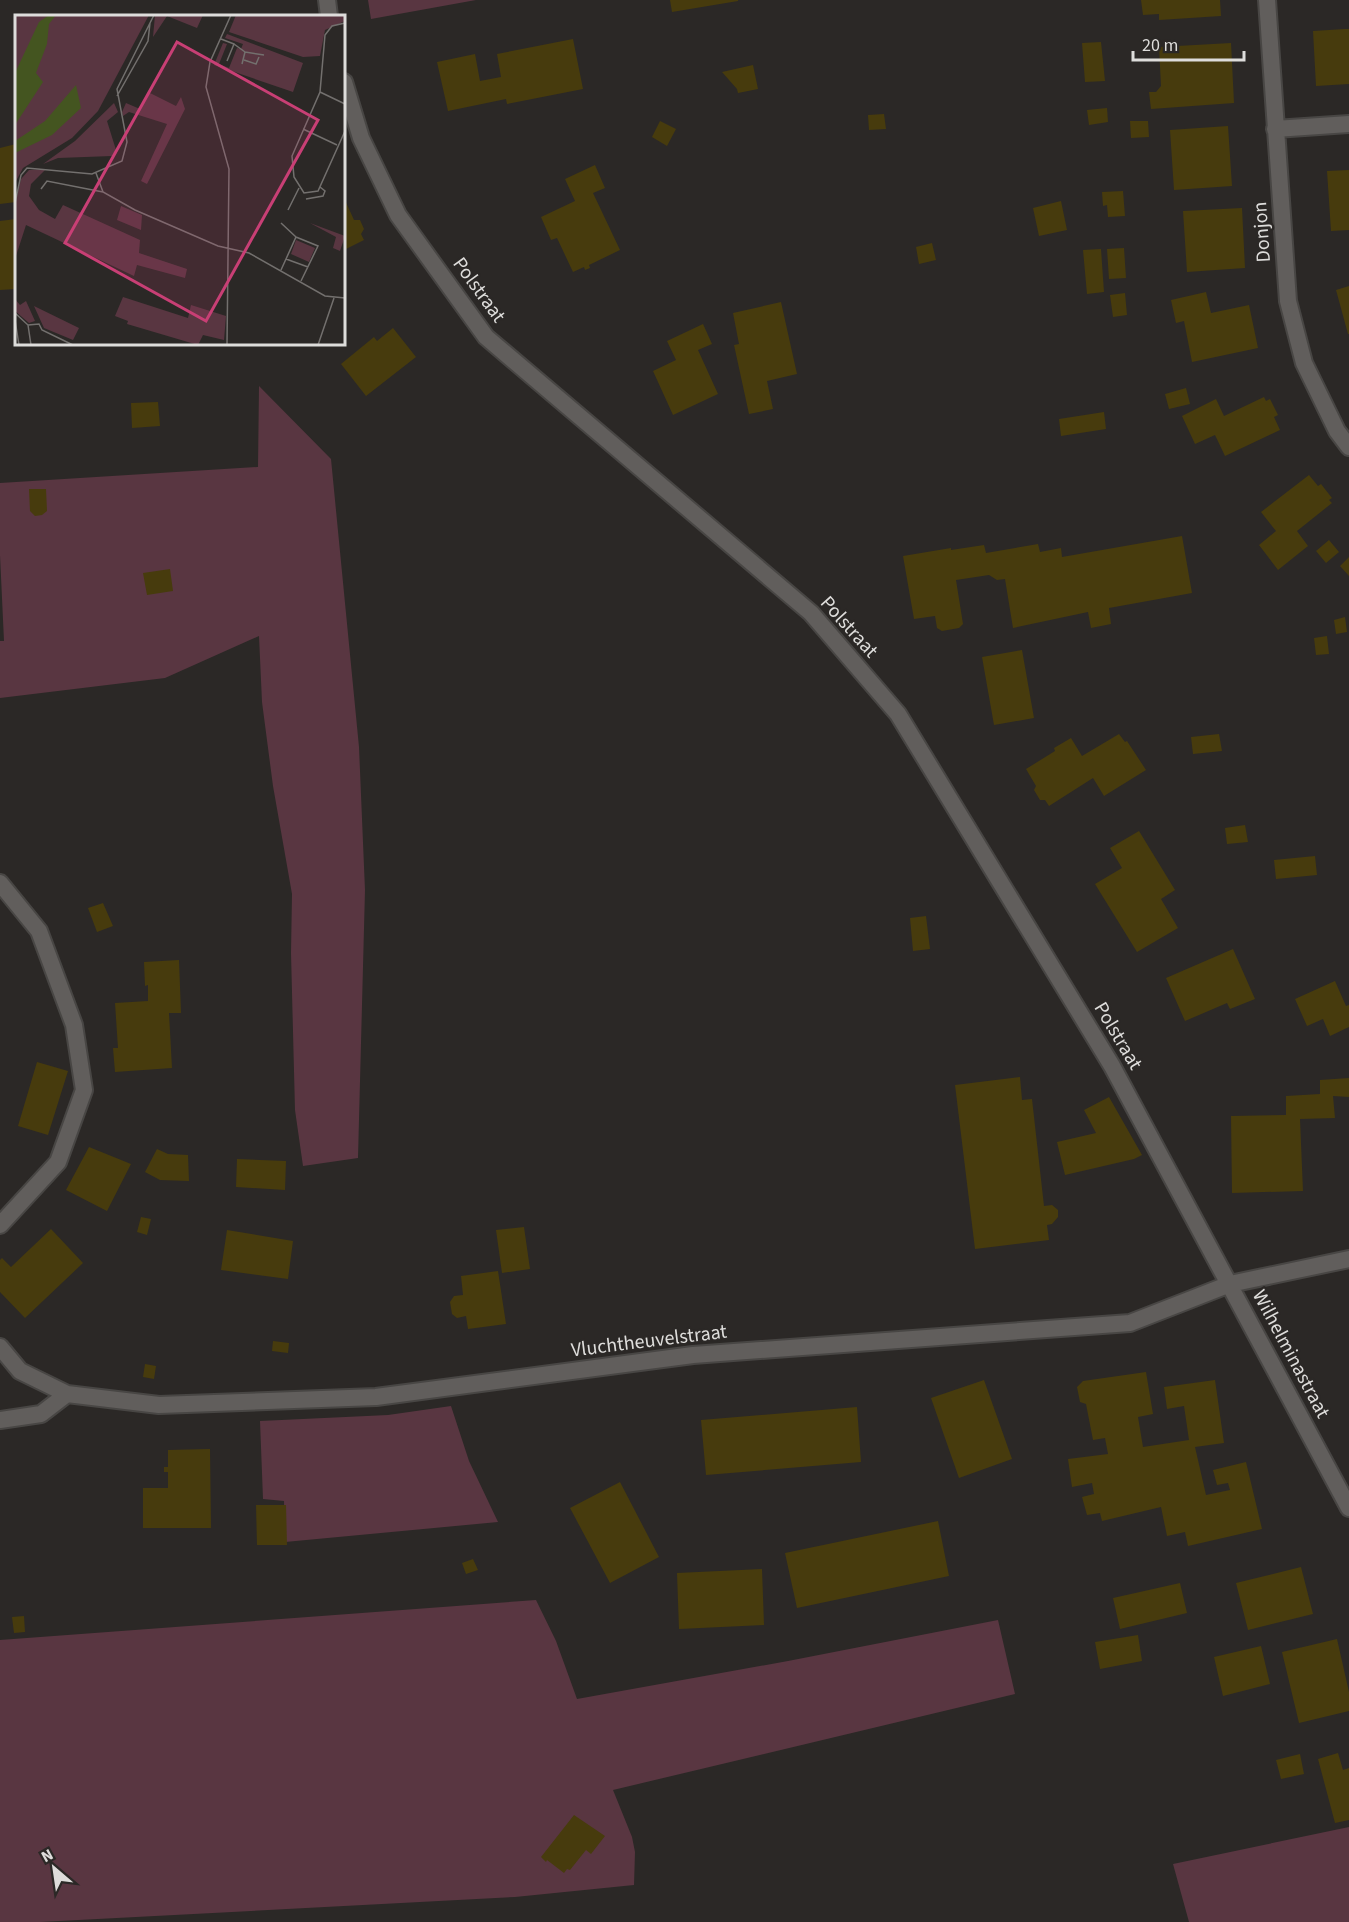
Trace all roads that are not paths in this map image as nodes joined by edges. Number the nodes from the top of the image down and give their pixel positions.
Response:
1 (327, 0) edge
2 (1267, 0) edge
3 (328, 15) edge
4 (345, 85) edge
5 (1349, 124) edge
6 (1275, 129) junction
7 (1349, 447) edge
8 (0, 883) edge
9 (0, 1225) edge
10 (1349, 1259) edge
11 (1230, 1284) junction
12 (0, 1347) edge
13 (67, 1394) junction
14 (0, 1420) edge
15 (1349, 1508) edge

1 - 3 street
2 - 6 street, Donjon
4 - 11 street, Polstraat
5 - 6 street
6 - 7 street, Donjon
8 - 9 street
10 - 11 street, Vluchtheuvelstraat
11 - 13 street, Vluchtheuvelstraat
11 - 15 street, Wilhelminastraat
12 - 13 street, Vluchtheuvelstraat
13 - 14 street

